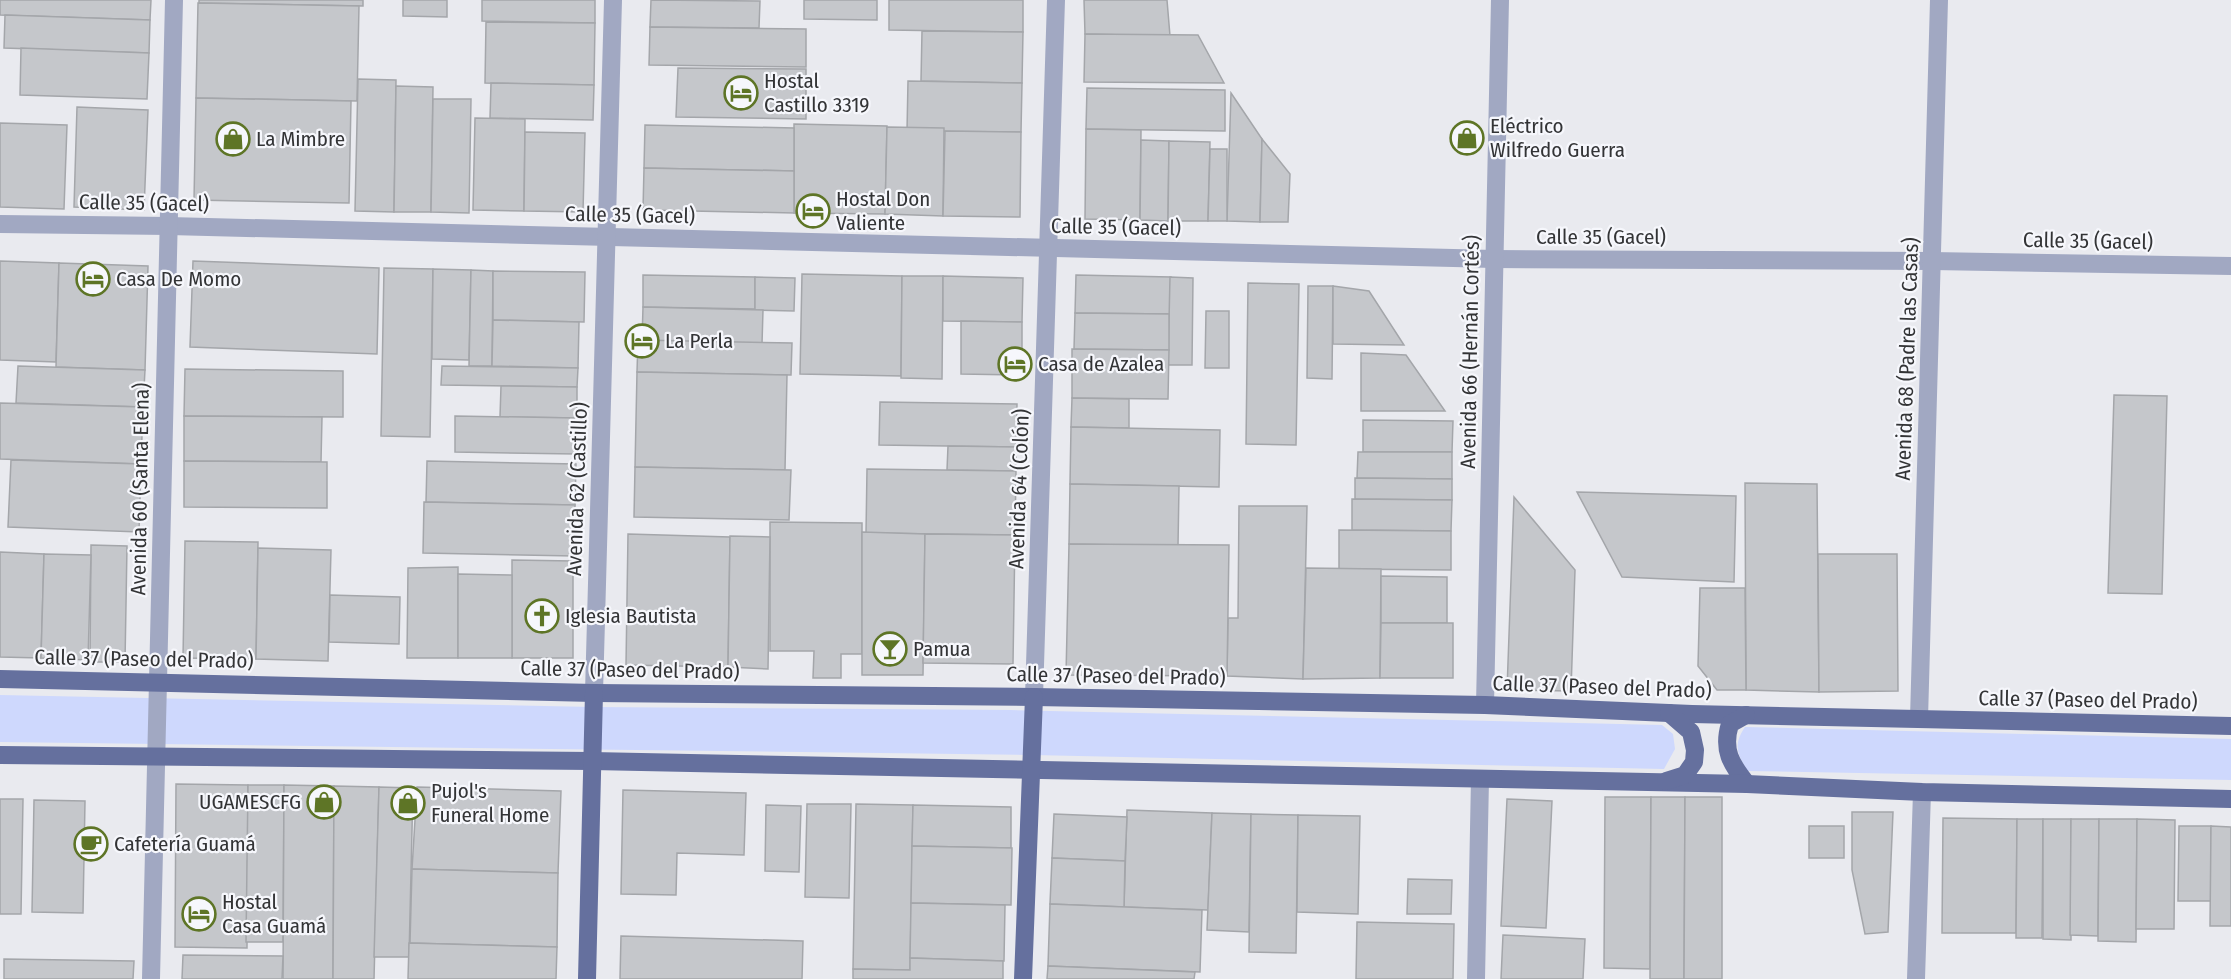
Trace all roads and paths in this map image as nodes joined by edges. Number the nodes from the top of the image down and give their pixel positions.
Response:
1 (174, 0) edge
2 (613, 0) edge
3 (1056, 0) edge
4 (1500, 0) edge
5 (1939, 0) edge
6 (0, 224) edge
7 (169, 226) junction
8 (606, 237) junction
9 (1050, 248) junction
10 (1494, 259) junction
11 (1932, 261) junction
12 (2231, 266) edge
13 (0, 679) edge
14 (158, 681) junction
15 (594, 693) junction
16 (1034, 697) junction
17 (1485, 705) junction
18 (1669, 712) junction
19 (1746, 715) junction
20 (1919, 719) junction
21 (2231, 726) edge
22 (0, 755) edge
23 (156, 757) junction
24 (592, 761) junction
25 (1032, 770) junction
26 (1480, 779) junction
27 (1662, 783) junction
28 (1747, 784) junction
29 (1922, 792) junction
30 (2231, 799) edge
31 (151, 979) edge
32 (587, 979) edge
33 (1023, 979) edge
34 (1476, 979) edge
35 (1916, 979) edge

1 - 7 street, Avenida 60 (Santa Elena)
2 - 8 street, Avenida 62 (Castillo)
3 - 9 street, Avenida 64 (Colón)
4 - 10 street, Avenida 66 (Hernán Cortés)
5 - 11 street, Avenida 68 (Padre las Casas)
6 - 7 street, Calle 35 (Gacel)
7 - 8 street, Calle 35 (Gacel)
7 - 14 street, Avenida 60 (Santa Elena)
8 - 9 street, Calle 35 (Gacel)
8 - 15 street, Avenida 62 (Castillo)
9 - 10 street, Calle 35 (Gacel)
9 - 16 street, Avenida 64 (Colón)
10 - 11 street, Calle 35 (Gacel)
10 - 17 street, Avenida 66 (Hernán Cortés)
11 - 12 street, Calle 35 (Gacel)
11 - 20 street, Avenida 68 (Padre las Casas)
13 - 14 main road, Calle 37 (Paseo del Prado)
14 - 15 main road, Calle 37 (Paseo del Prado)
14 - 23 street, Avenida 60 (Santa Elena)
15 - 16 main road, Calle 37 (Paseo del Prado)
15 - 24 main road, Avenida 62 (Castillo)
16 - 17 main road, Calle 37 (Paseo del Prado)
16 - 25 main road, Avenida 64 (Colón)
17 - 18 main road, Calle 37 (Paseo del Prado)
18 - 19 main road, Calle 37 (Paseo del Prado)
18 - 27 main road
19 - 20 main road, Calle 37 (Paseo del Prado)
19 - 28 main road
20 - 21 main road, Calle 37 (Paseo del Prado)
22 - 23 main road
23 - 24 main road
23 - 31 street, Avenida 60 (Santa Elena)
24 - 25 main road
24 - 32 main road, Avenida 62 (Castillo)
25 - 26 main road
25 - 33 main road, Avenida 64 (Colón)
26 - 27 main road
26 - 34 street
27 - 28 main road
28 - 29 main road
29 - 30 main road
29 - 35 street

